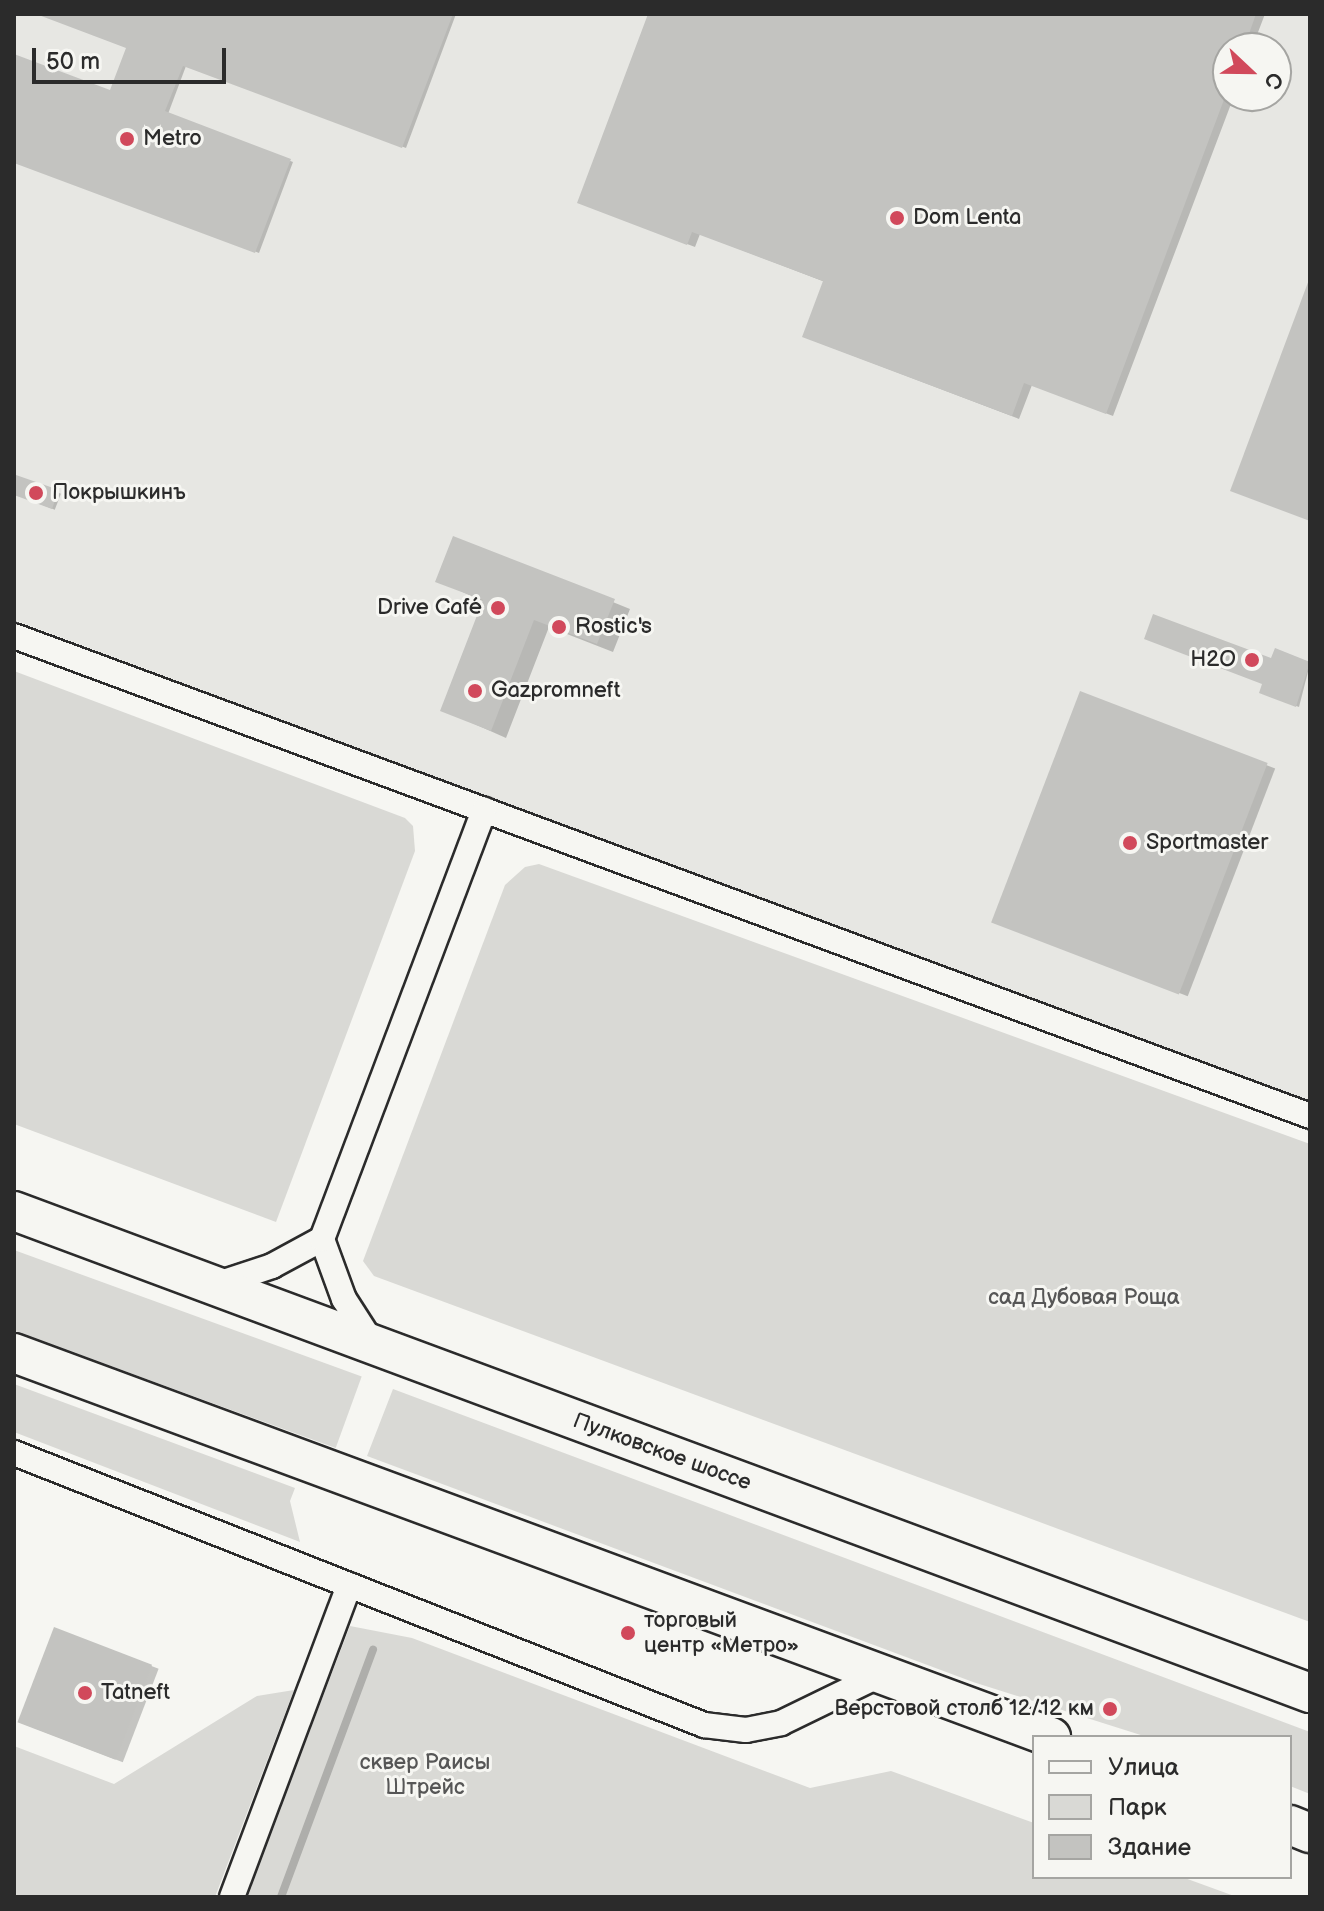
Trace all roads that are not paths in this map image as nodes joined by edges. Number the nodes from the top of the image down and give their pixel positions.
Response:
1 (14, 636) edge
2 (484, 810) junction
3 (1310, 1116) edge
4 (14, 1211) edge
5 (322, 1239) junction
6 (215, 1285) junction
7 (373, 1345) junction
8 (14, 1353) edge
9 (14, 1453) edge
10 (349, 1585) junction
11 (882, 1674) junction
12 (1310, 1693) edge
13 (1046, 1735) edge
14 (232, 1897) edge

1 - 2 street
2 - 3 street
2 - 5 street
4 - 6 main road, Пулковское шоссе
5 - 6 street
5 - 7 street
6 - 7 main road, Пулковское шоссе
7 - 12 main road, Пулковское шоссе
8 - 11 main road
9 - 10 street
10 - 11 street
10 - 14 street
11 - 13 main road

